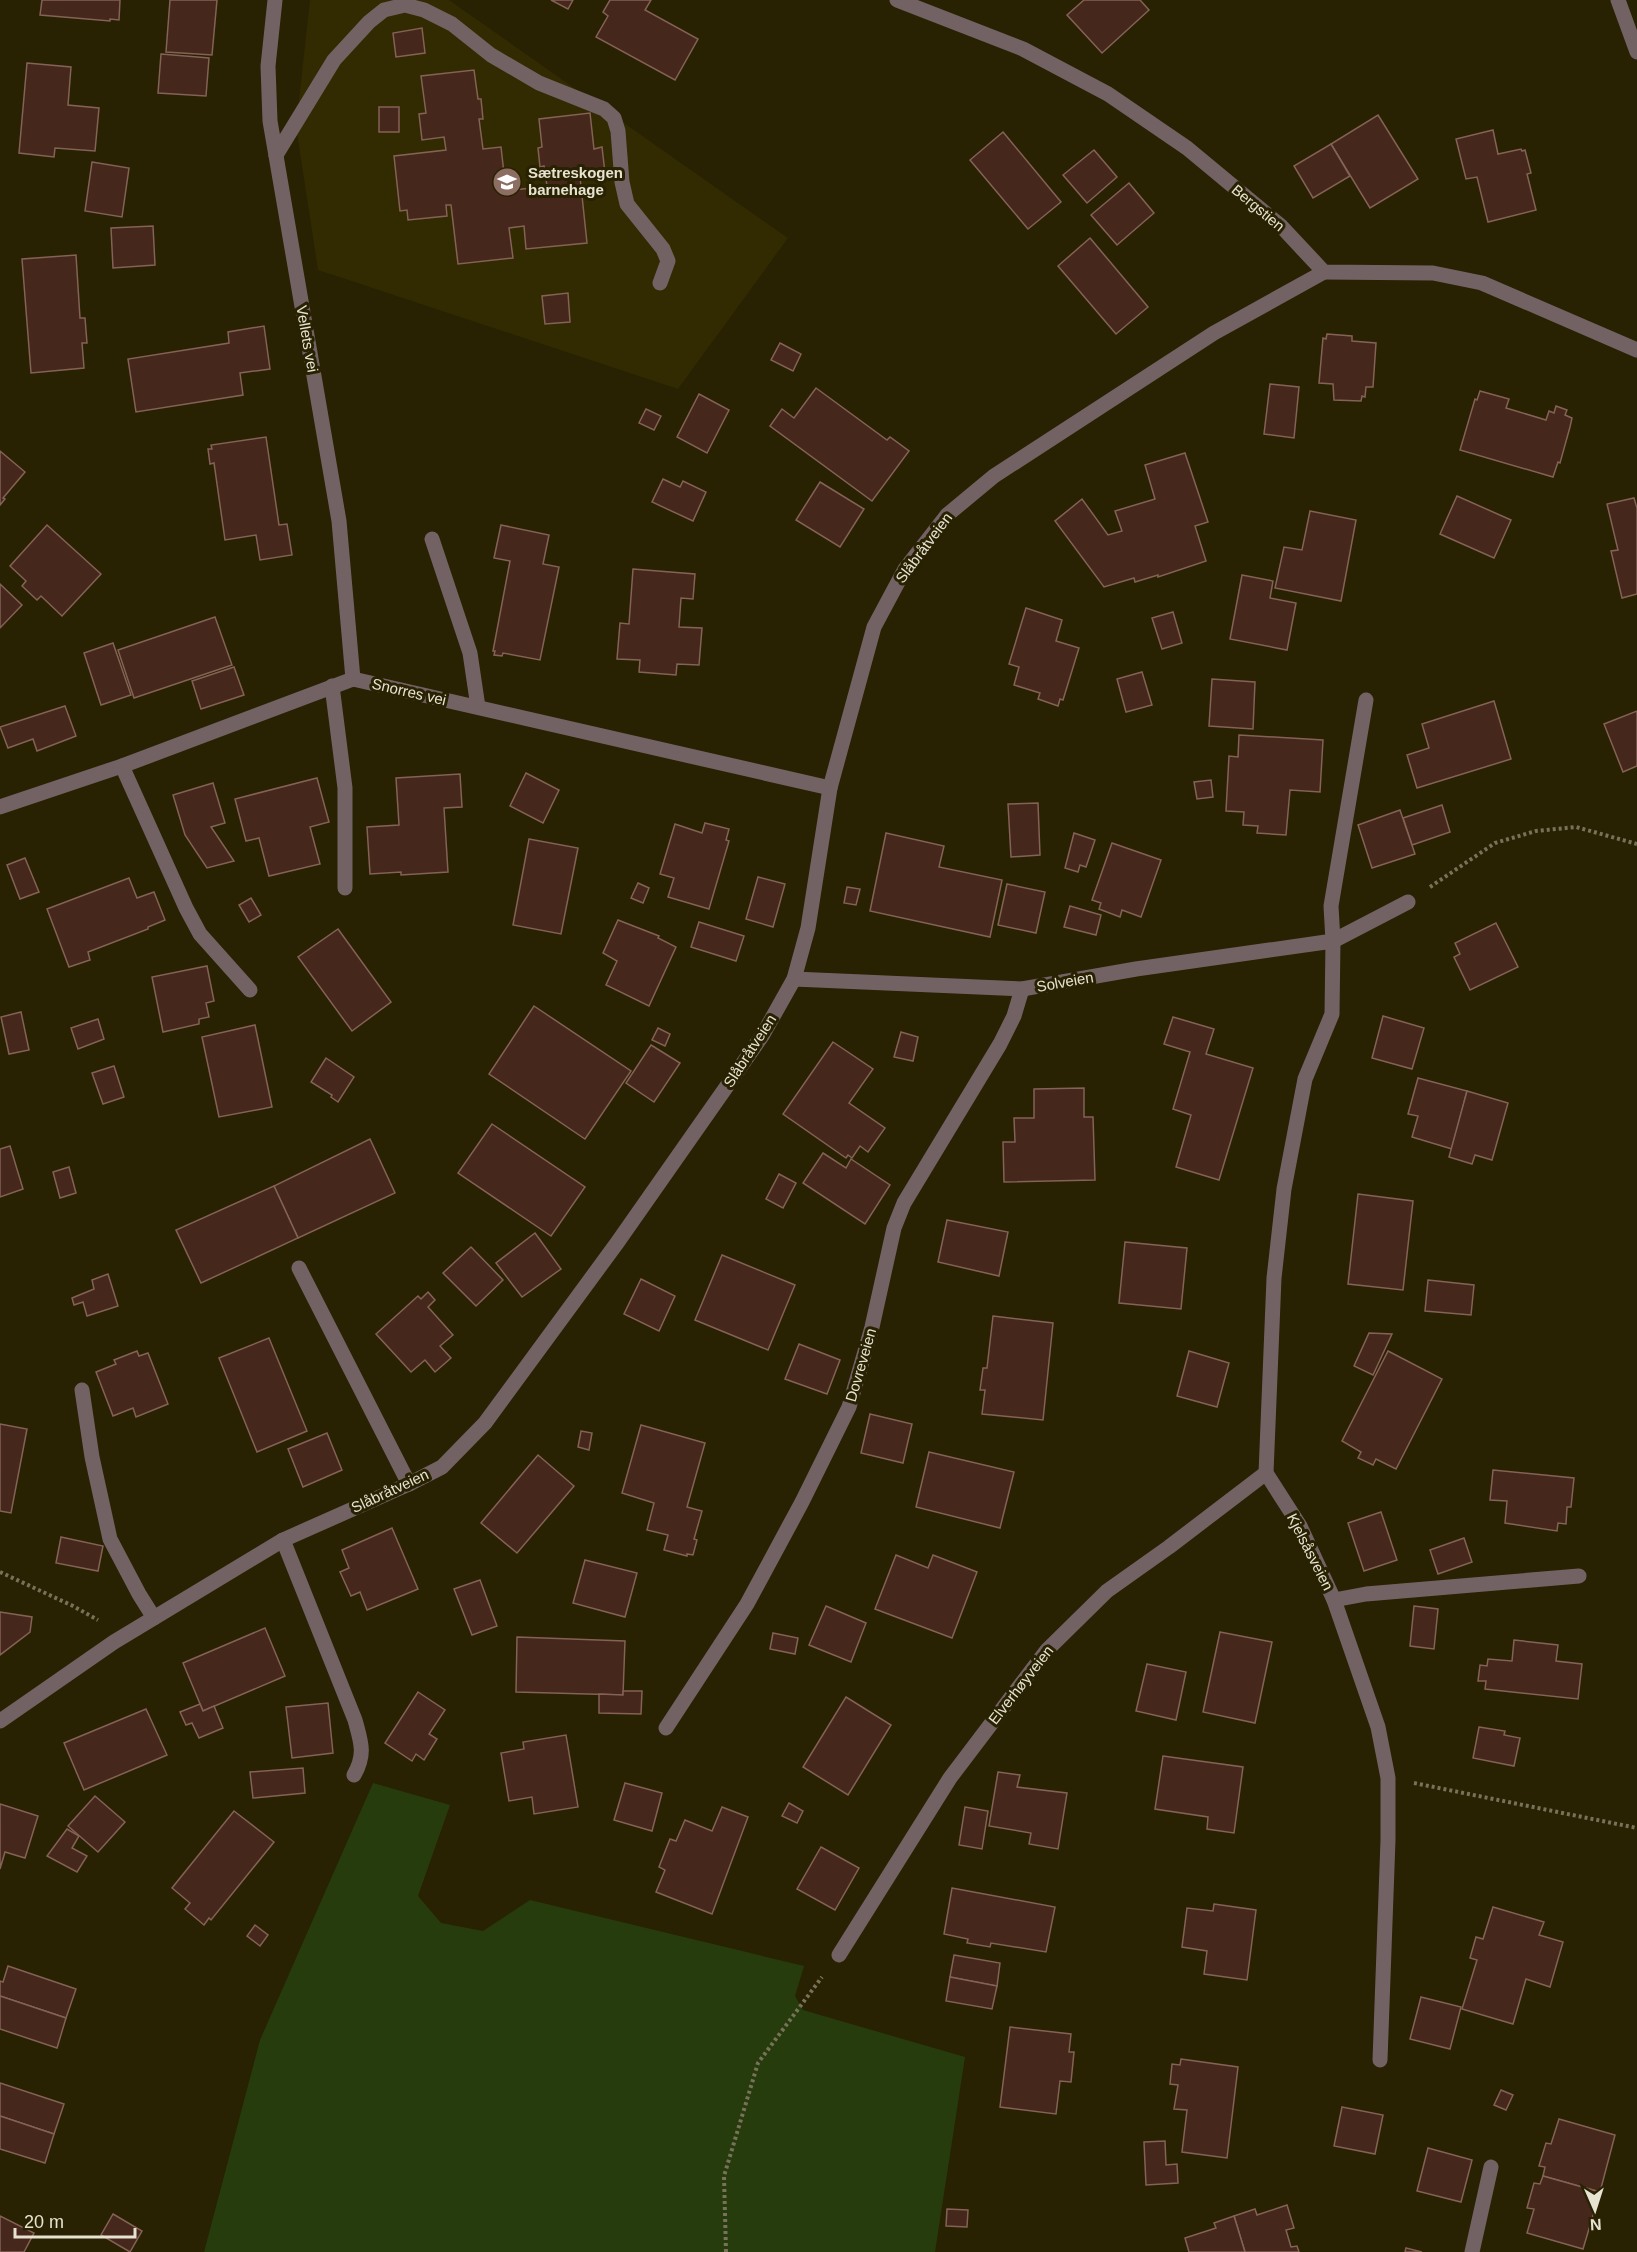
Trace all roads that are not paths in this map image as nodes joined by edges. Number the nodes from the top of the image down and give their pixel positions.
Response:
1 (275, 0) edge
2 (897, 0) edge
3 (1618, 0) edge
4 (1637, 52) edge
5 (276, 155) junction
6 (1324, 272) junction
7 (660, 283) dead end
8 (1637, 350) edge
9 (432, 539) dead end
10 (353, 679) junction
11 (332, 686) junction
12 (1366, 700) dead end
13 (478, 707) junction
14 (122, 766) junction
15 (830, 788) junction
16 (0, 807) edge
17 (345, 888) dead end
18 (1408, 902) road end
19 (1333, 941) junction
20 (794, 979) junction
21 (1022, 989) junction
22 (250, 990) dead end
23 (299, 1268) dead end
24 (82, 1390) dead end
25 (1266, 1473) junction
26 (409, 1484) junction
27 (283, 1539) junction
28 (1580, 1576) dead end
29 (1335, 1600) junction
30 (154, 1618) junction
31 (0, 1721) edge
32 (666, 1728) dead end
33 (354, 1775) dead end
34 (839, 1955) road end
35 (1380, 2060) dead end
36 (1491, 2167) dead end
37 (1472, 2252) edge

1 - 5 street, Vellets vei
2 - 6 street, Bergstien
3 - 4 street
5 - 7 street
5 - 10 street, Vellets vei
6 - 8 street
6 - 15 street, Slåbråtveien
9 - 13 street
10 - 11 street, Snorres vei
10 - 13 street, Snorres vei
11 - 14 street, Snorres vei
11 - 17 street
12 - 19 street
13 - 15 street, Snorres vei
14 - 16 street, Snorres vei
14 - 22 street
15 - 20 street, Slåbråtveien
18 - 19 street, Solveien
19 - 21 street, Solveien
19 - 25 street
20 - 21 street, Solveien
20 - 26 street, Slåbråtveien
21 - 32 street, Dovreveien
23 - 26 street
24 - 30 street
25 - 29 street, Kjelsåsveien
25 - 34 street, Elverhøyveien
26 - 27 street, Slåbråtveien
27 - 30 street, Slåbråtveien
27 - 33 street
28 - 29 street
29 - 35 street, Kjelsåsveien
30 - 31 street, Slåbråtveien
36 - 37 street

